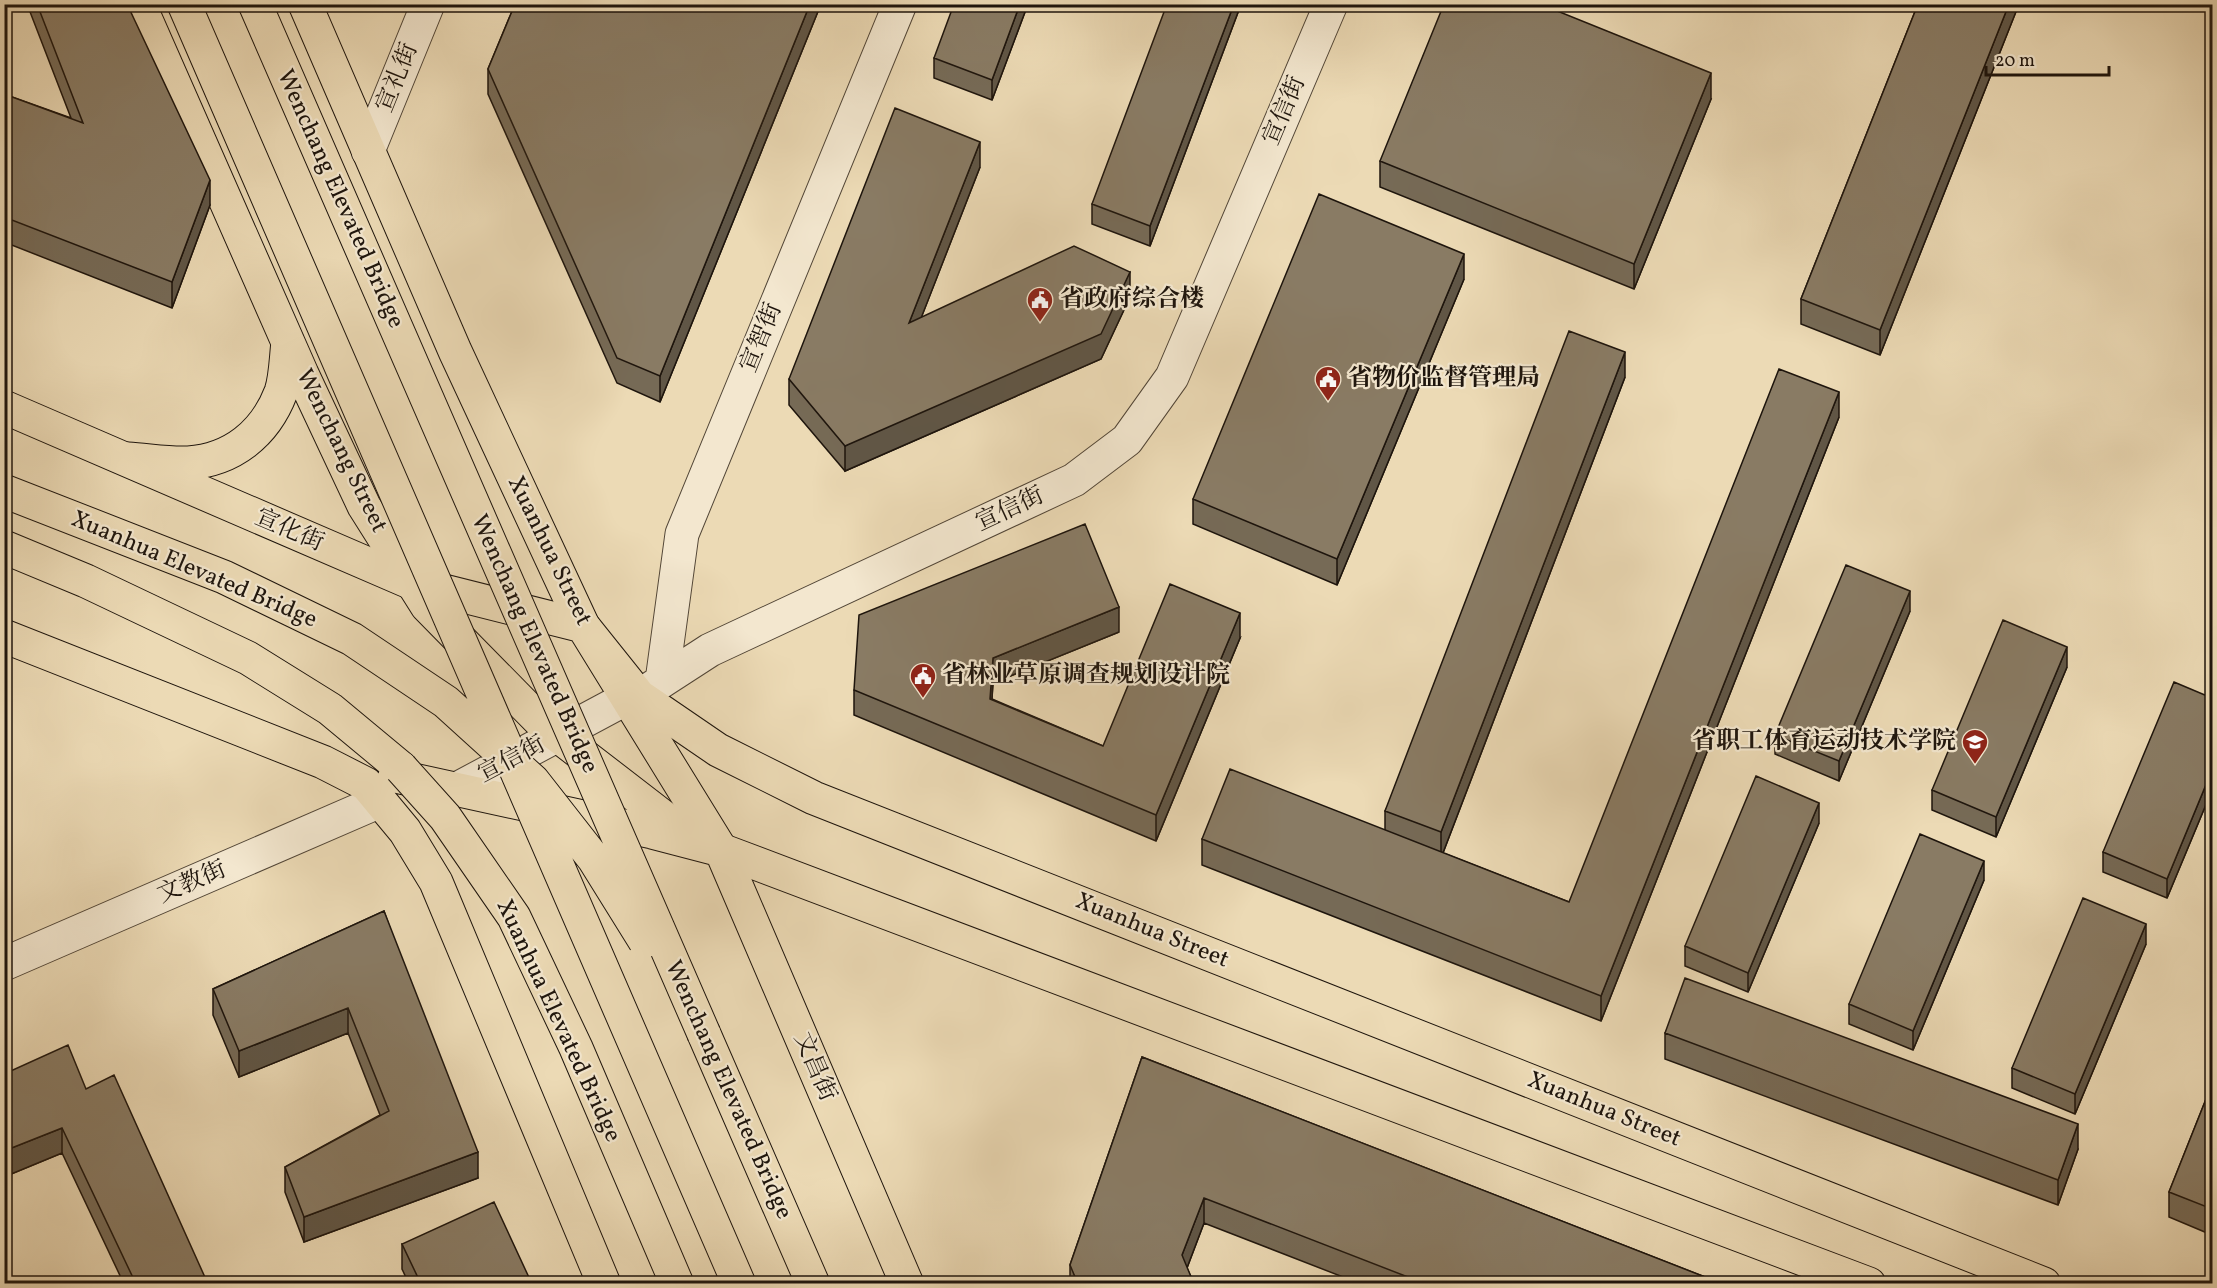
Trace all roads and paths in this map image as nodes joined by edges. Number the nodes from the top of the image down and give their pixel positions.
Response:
1 (139, 4) edge
2 (184, 4) edge
3 (255, 4) edge
4 (305, 4) edge
5 (428, 4) edge
6 (900, 4) edge
7 (1331, 4) edge
8 (368, 151) junction
9 (288, 342) junction
10 (4, 407) edge
11 (123, 459) junction
12 (4, 491) edge
13 (4, 547) edge
14 (412, 583) junction
15 (583, 626) junction
16 (4, 636) edge
17 (643, 692) junction
18 (557, 736) junction
19 (324, 762) junction
20 (457, 789) junction
21 (380, 801) junction
22 (721, 850) junction
23 (4, 964) edge
24 (704, 1034) junction
25 (604, 1284) edge
26 (677, 1284) edge
27 (739, 1284) edge
28 (813, 1284) edge
29 (907, 1284) edge
30 (1869, 1284) edge
31 (2044, 1284) edge

1 - 9 main road, Wenchang Street
2 - 27 main road, bridge
3 - 24 main road, Wenchang Elevated Bridge, bridge
4 - 8 main road
5 - 8 street, 宣礼街
6 - 17 street, 宣智街
7 - 17 street, 宣信街
8 - 15 main road, Xuanhua Street
9 - 11 main road
9 - 14 main road, Wenchang Street
10 - 11 main road, 宣化街
11 - 14 main road, 宣化街
12 - 24 main road, Xuanhua Elevated Bridge, bridge
13 - 26 main road, Xuanhua Elevated Bridge, bridge
14 - 15 main road, 宣化街
14 - 18 main road, Wenchang Street
15 - 17 main road, Xuanhua Street
16 - 19 main road
17 - 18 street, 宣信街
17 - 22 main road, 文昌街
17 - 31 main road, Xuanhua Street
18 - 20 street, 宣信街
18 - 22 main road, Wenchang Street
19 - 20 main road
19 - 21 main road
20 - 22 main road
21 - 23 street, 文教街
21 - 25 main road
22 - 29 main road, 文昌街
22 - 30 main road
24 - 28 main road, Wenchang Elevated Bridge

